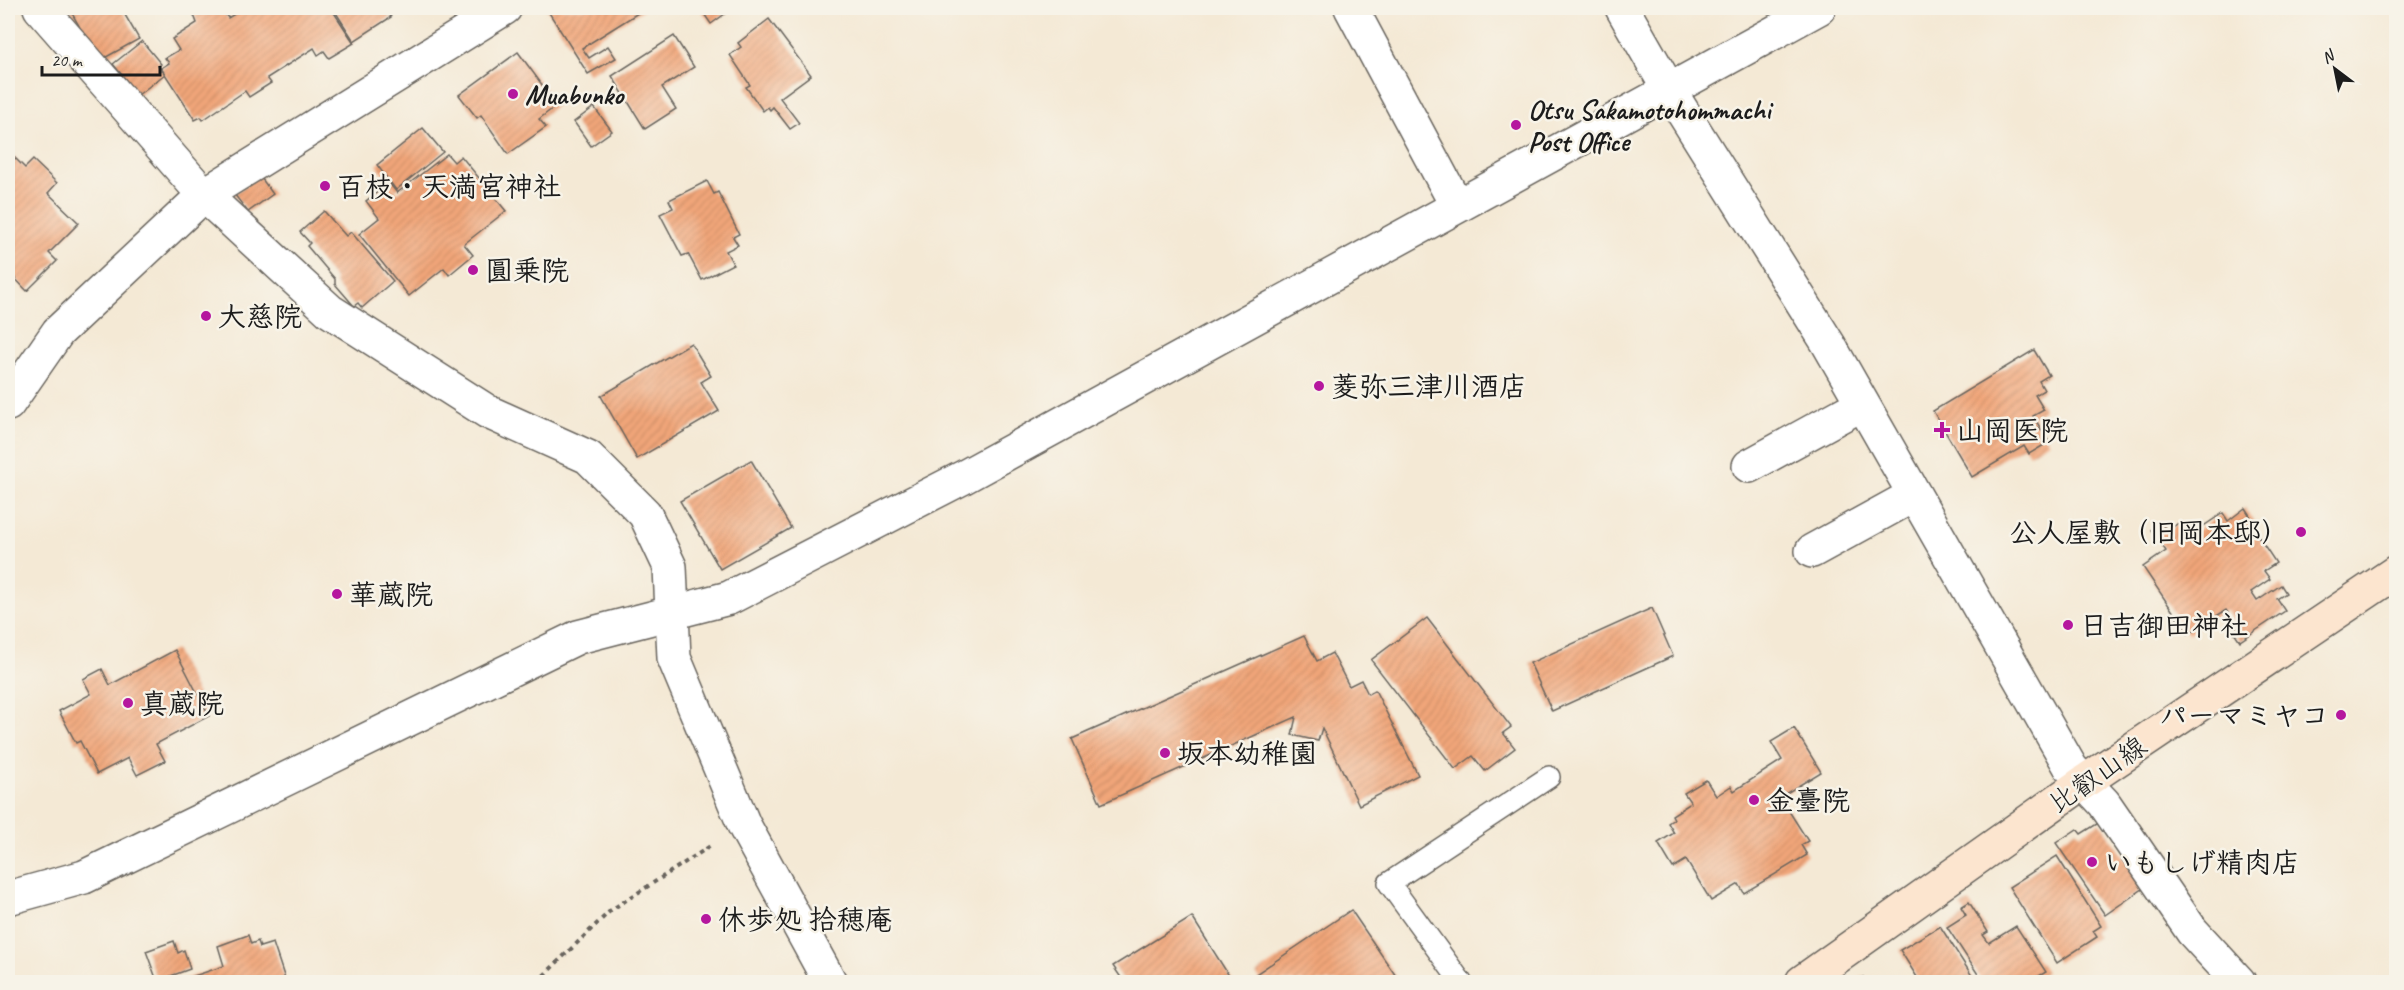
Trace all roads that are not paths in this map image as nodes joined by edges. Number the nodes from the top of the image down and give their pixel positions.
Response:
1 (40, 8) edge
2 (505, 8) edge
3 (1351, 8) edge
4 (1622, 8) edge
5 (1819, 8) edge
6 (1669, 90) junction
7 (204, 195) junction
8 (1457, 206) junction
9 (8, 404) edge
10 (1862, 404) junction
11 (1749, 466) dead end
12 (1914, 495) junction
13 (1812, 551) dead end
14 (2397, 572) edge
15 (672, 611) junction
16 (1550, 777) dead end
17 (2084, 782) junction
18 (8, 898) edge
19 (830, 982) edge
20 (1461, 982) edge
21 (1802, 982) edge
22 (2239, 982) edge

1 - 7 street
2 - 7 street
3 - 8 street
4 - 6 street
5 - 6 street
6 - 8 street
6 - 10 street
7 - 9 street
7 - 15 street
8 - 15 street
10 - 11 street
10 - 12 street
12 - 13 street
12 - 17 street
14 - 17 main road, 比叡山線
15 - 18 street
15 - 19 street
16 - 20 lane
17 - 21 main road, 比叡山線
17 - 22 street

